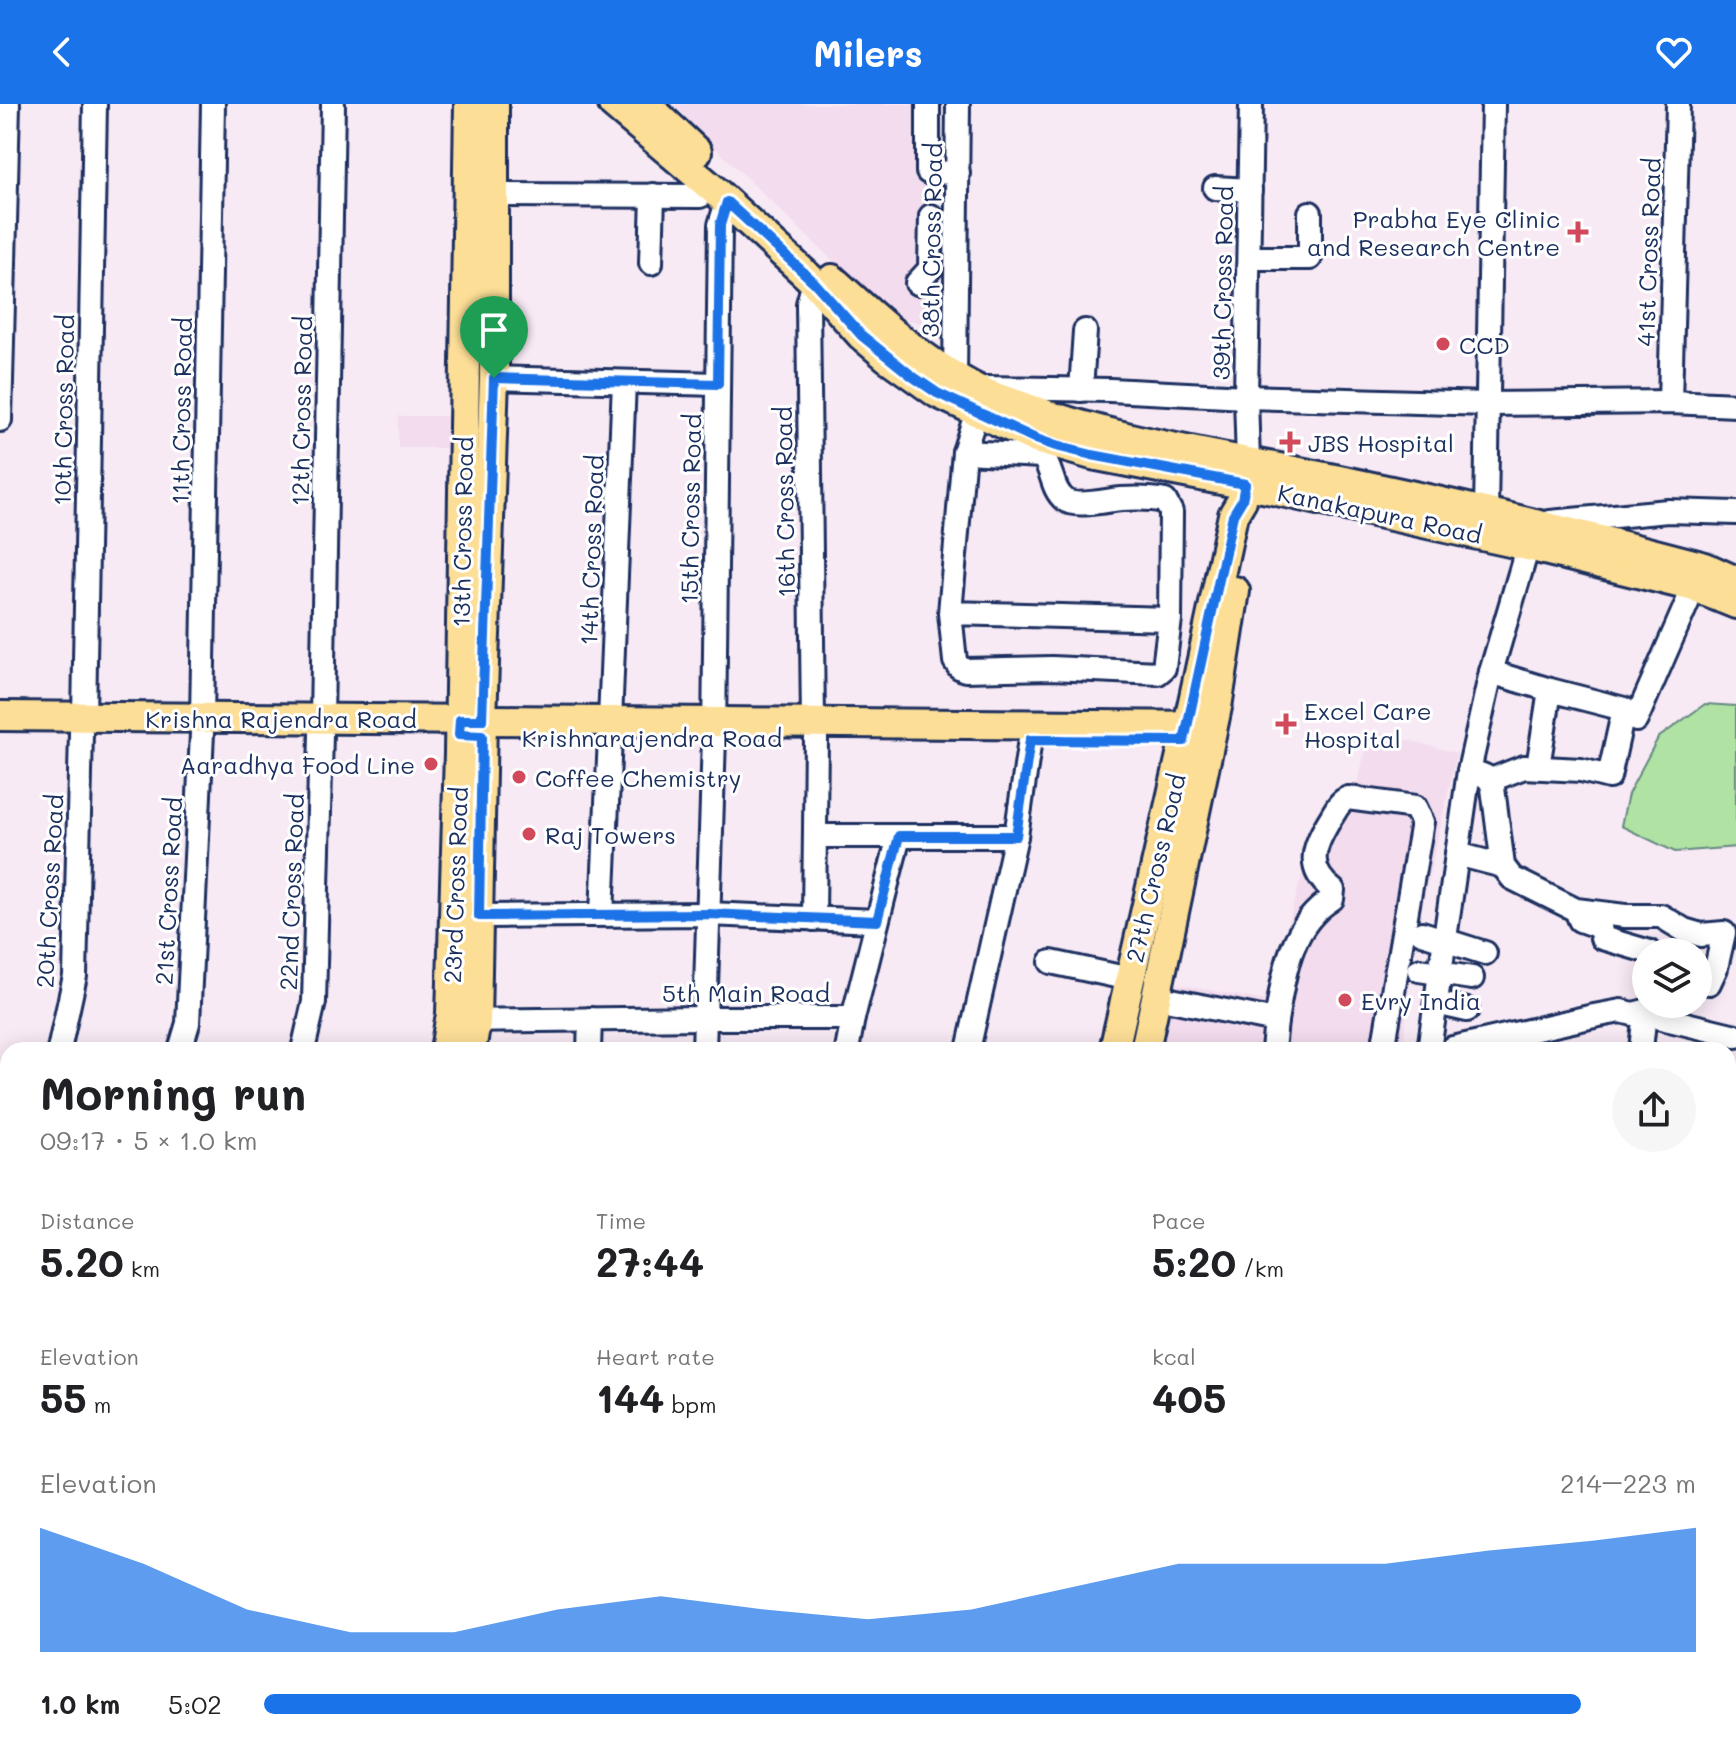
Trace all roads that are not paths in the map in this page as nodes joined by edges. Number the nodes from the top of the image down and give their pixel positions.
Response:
1 (8, 104) edge
2 (95, 104) edge
3 (213, 104) edge
4 (333, 104) edge
5 (469, 104) edge
6 (494, 104) edge
7 (613, 104) edge
8 (646, 104) edge
9 (928, 104) edge
10 (958, 104) edge
11 (1251, 104) edge
12 (1493, 104) edge
13 (1678, 104) edge
14 (958, 173) junction
15 (1215, 188) dead end
16 (1250, 190) junction
17 (494, 195) junction
18 (653, 195) junction
19 (720, 196) junction
20 (1310, 213) dead end
21 (957, 240) junction
22 (1249, 258) junction
23 (651, 263) dead end
24 (814, 282) junction
25 (917, 283) dead end
26 (1085, 331) dead end
27 (494, 378) junction
28 (624, 382) junction
29 (718, 384) junction
30 (1081, 390) junction
31 (968, 392) junction
32 (1246, 397) junction
33 (1670, 402) junction
34 (1488, 404) junction
35 (1736, 405) edge
36 (0, 420) edge
37 (964, 452) junction
38 (1245, 482) junction
39 (1486, 511) junction
40 (1736, 513) edge
41 (1531, 534) junction
42 (1736, 581) edge
43 (1694, 587) junction
44 (1736, 604) edge
45 (950, 613) junction
46 (1170, 619) junction
47 (1491, 672) junction
48 (1550, 690) junction
49 (0, 716) edge
50 (1636, 720) dead end
51 (82, 725) junction
52 (202, 726) junction
53 (322, 727) junction
54 (471, 728) junction
55 (610, 729) junction
56 (714, 730) junction
57 (815, 730) junction
58 (0, 732) edge
59 (1031, 732) junction
60 (1198, 734) junction
61 (1538, 767) junction
62 (1469, 771) junction
63 (1491, 780) junction
64 (815, 836) junction
65 (899, 836) junction
66 (1016, 836) junction
67 (1457, 854) junction
68 (1503, 866) junction
69 (1576, 910) junction
70 (602, 914) junction
71 (708, 914) junction
72 (479, 916) junction
73 (814, 919) junction
74 (877, 921) junction
75 (1422, 933) dead end
76 (1445, 940) junction
77 (1632, 947) edge
78 (1485, 953) dead end
79 (1051, 962) dead end
80 (1712, 962) edge
81 (1429, 972) junction
82 (1472, 978) dead end
83 (1130, 979) junction
84 (1156, 997) junction
85 (1436, 1003) junction
86 (1467, 1010) dead end
87 (1632, 1014) edge
88 (705, 1018) junction
89 (853, 1018) junction
90 (1644, 1018) edge
91 (1661, 1018) edge
92 (590, 1019) junction
93 (463, 1021) junction
94 (1276, 1021) junction
95 (1694, 1027) junction
96 (1736, 1036) edge
97 (1525, 1041) edge
98 (61, 1042) edge
99 (182, 1042) edge
100 (305, 1042) edge
101 (450, 1042) edge
102 (469, 1042) edge
103 (589, 1042) edge
104 (704, 1042) edge
105 (848, 1042) edge
106 (970, 1042) edge
107 (1116, 1042) edge
108 (1147, 1042) edge
109 (1274, 1042) edge
110 (1384, 1042) edge
111 (1430, 1042) edge
112 (1642, 1042) edge
113 (1693, 1042) edge

1 - 36 street
2 - 51 street, 10th Cross Road
3 - 52 street, 11th Cross Road
4 - 53 street, 12th Cross Road
5 - 54 main road, 13th Cross Road
6 - 17 main road, 13th Cross Road
7 - 19 main road, Kanakapura Road
8 - 31 main road, Kanakapura Road
9 - 14 street
10 - 14 street, 38th Cross Road
11 - 16 street, 39th Cross Road
12 - 34 street
13 - 33 street, 41st Cross Road
14 - 21 street, 38th Cross Road
15 - 16 street
16 - 22 street, 39th Cross Road
17 - 18 street
17 - 27 main road, 13th Cross Road
18 - 19 street
18 - 23 street
19 - 24 main road, Kanakapura Road
19 - 29 street, 15th Cross Road
20 - 22 street
21 - 25 street
21 - 31 street, 38th Cross Road
22 - 32 street, 39th Cross Road
24 - 31 main road, Kanakapura Road
24 - 57 street, 16th Cross Road
26 - 30 street
27 - 28 street
27 - 54 main road, 13th Cross Road
28 - 29 street
28 - 55 street, 14th Cross Road
29 - 56 street, 15th Cross Road
30 - 31 street
30 - 32 street
31 - 37 street, 38th Cross Road
31 - 38 main road, Kanakapura Road
32 - 34 street
32 - 38 street, 39th Cross Road
33 - 34 street
33 - 35 street
34 - 39 street
37 - 45 street, 38th Cross Road
37 - 46 street
38 - 39 main road, Kanakapura Road
38 - 41 main road, Kanakapura Road
38 - 60 main road, 27th Cross Road
39 - 41 main road, Kanakapura Road
40 - 41 street
41 - 42 main road, Kanakapura Road
41 - 43 main road, Kanakapura Road
41 - 47 street
43 - 44 main road, Kanakapura Road
43 - 50 street
45 - 46 street
45 - 46 street, 38th Cross Road
47 - 48 street
47 - 62 street
48 - 61 street
48 - 61 street
49 - 51 main road, Krishna Rajendra Road
51 - 52 main road, Krishna Rajendra Road
51 - 58 main road
51 - 98 street, 20th Cross Road
52 - 53 main road, Krishna Rajendra Road
52 - 99 street, 21st Cross Road
53 - 54 main road, Krishna Rajendra Road
53 - 100 street, 22nd Cross Road
54 - 55 main road, Krishnarajendra Road
54 - 72 main road, 23rd Cross Road
54 - 93 main road, 23rd Cross Road
55 - 56 main road, Krishnarajendra Road
55 - 70 street, 14th Cross Road
56 - 57 main road, Krishnarajendra Road
56 - 71 street, 15th Cross Road
57 - 59 main road, Krishnarajendra Road
57 - 64 street, 16th Cross Road
59 - 60 main road, Krishnarajendra Road
59 - 66 street
60 - 83 main road, 27th Cross Road
60 - 84 main road, 27th Cross Road
61 - 63 street
62 - 63 street
62 - 67 street
63 - 68 street
64 - 65 street
64 - 73 street, 16th Cross Road
65 - 66 street
65 - 74 street, 5th Main Road
66 - 106 street
67 - 68 street
67 - 76 street
68 - 69 street
69 - 77 street
69 - 80 street
70 - 71 street
70 - 72 street
71 - 73 street
71 - 88 street, 15th Cross Road
72 - 93 main road, 23rd Cross Road
73 - 74 street
74 - 89 street, 5th Main Road
75 - 76 street
76 - 78 street
76 - 81 street
79 - 83 street
81 - 82 street
81 - 85 street
83 - 107 main road, 27th Cross Road
84 - 94 street
84 - 108 main road, 27th Cross Road
85 - 86 street
85 - 111 street
87 - 97 street
88 - 89 street, 5th Main Road
88 - 92 street, 5th Main Road
88 - 104 street, 15th Cross Road
89 - 105 street
90 - 112 street
91 - 95 street
92 - 93 street, 5th Main Road
92 - 103 street
93 - 101 main road, 23rd Cross Road
93 - 102 main road, 23rd Cross Road
94 - 109 street
94 - 110 street
95 - 96 street
95 - 113 street

